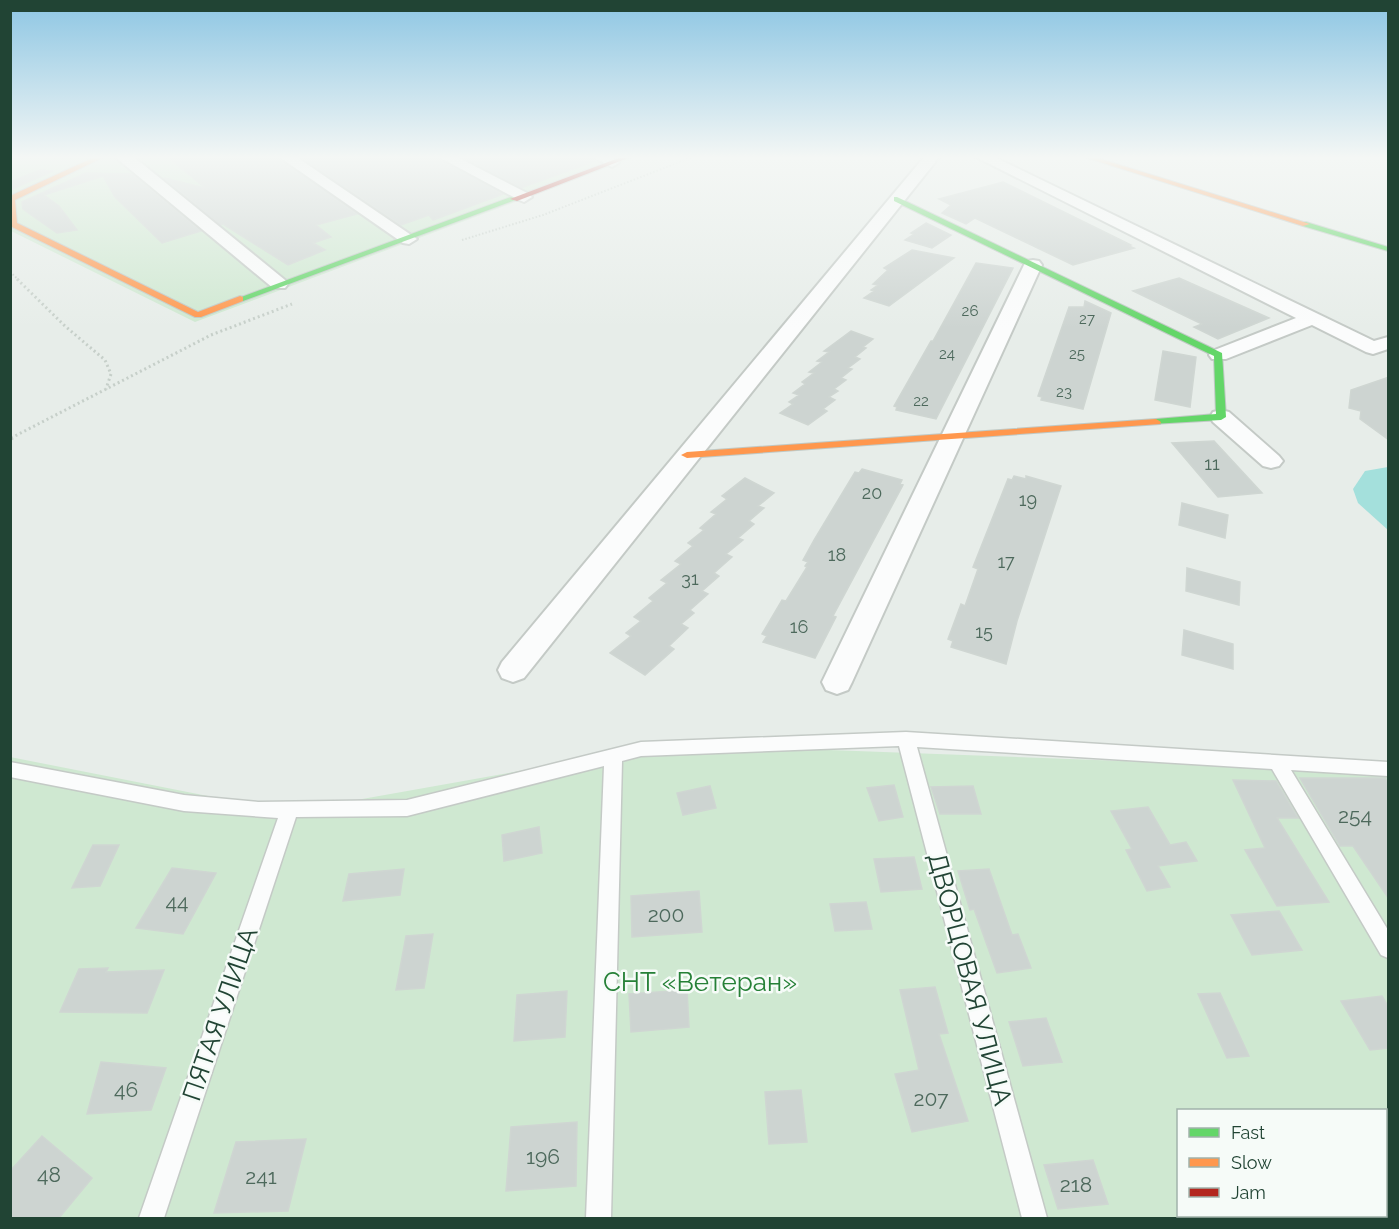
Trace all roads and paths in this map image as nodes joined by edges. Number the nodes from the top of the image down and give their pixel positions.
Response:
1 (12, 213) edge
2 (194, 213) edge
3 (372, 213) edge
4 (476, 213) edge
5 (547, 213) edge
6 (885, 213) edge
7 (927, 213) edge
8 (1099, 213) edge
9 (1272, 213) edge
10 (409, 238) junction
11 (460, 241) dead end
12 (1389, 249) edge
13 (1033, 265) junction
14 (10, 272) edge
15 (279, 284) junction
16 (298, 301) dead end
17 (1313, 318) junction
18 (1389, 343) edge
19 (1219, 355) junction
20 (105, 390) junction
21 (1221, 417) junction
22 (954, 437) junction
23 (10, 439) edge
24 (687, 455) junction
25 (1271, 461) dead end
26 (513, 670) dead end
27 (837, 682) dead end
28 (906, 739) junction
29 (613, 756) junction
30 (1277, 762) junction
31 (10, 769) edge
32 (1389, 769) edge
33 (290, 809) junction
34 (1389, 948) edge
35 (151, 1218) edge
36 (598, 1218) edge
37 (1034, 1218) edge

1 - 15 street
2 - 15 street
3 - 10 street
4 - 10 street
5 - 11 path
6 - 24 street
7 - 13 street
8 - 17 street
9 - 12 street
10 - 15 street
13 - 19 street
13 - 22 street
14 - 20 path
16 - 20 path
17 - 18 street
17 - 19 street
19 - 21 street
20 - 23 path
21 - 22 street
21 - 25 street
22 - 24 street
22 - 27 street
24 - 26 street
28 - 29 lane
28 - 30 lane
28 - 37 lane, ДВОРЦОВАЯ УЛИЦА
29 - 33 lane
29 - 36 lane
30 - 32 lane
30 - 34 lane
31 - 33 lane
33 - 35 lane, ПЯТАЯ УЛИЦА

